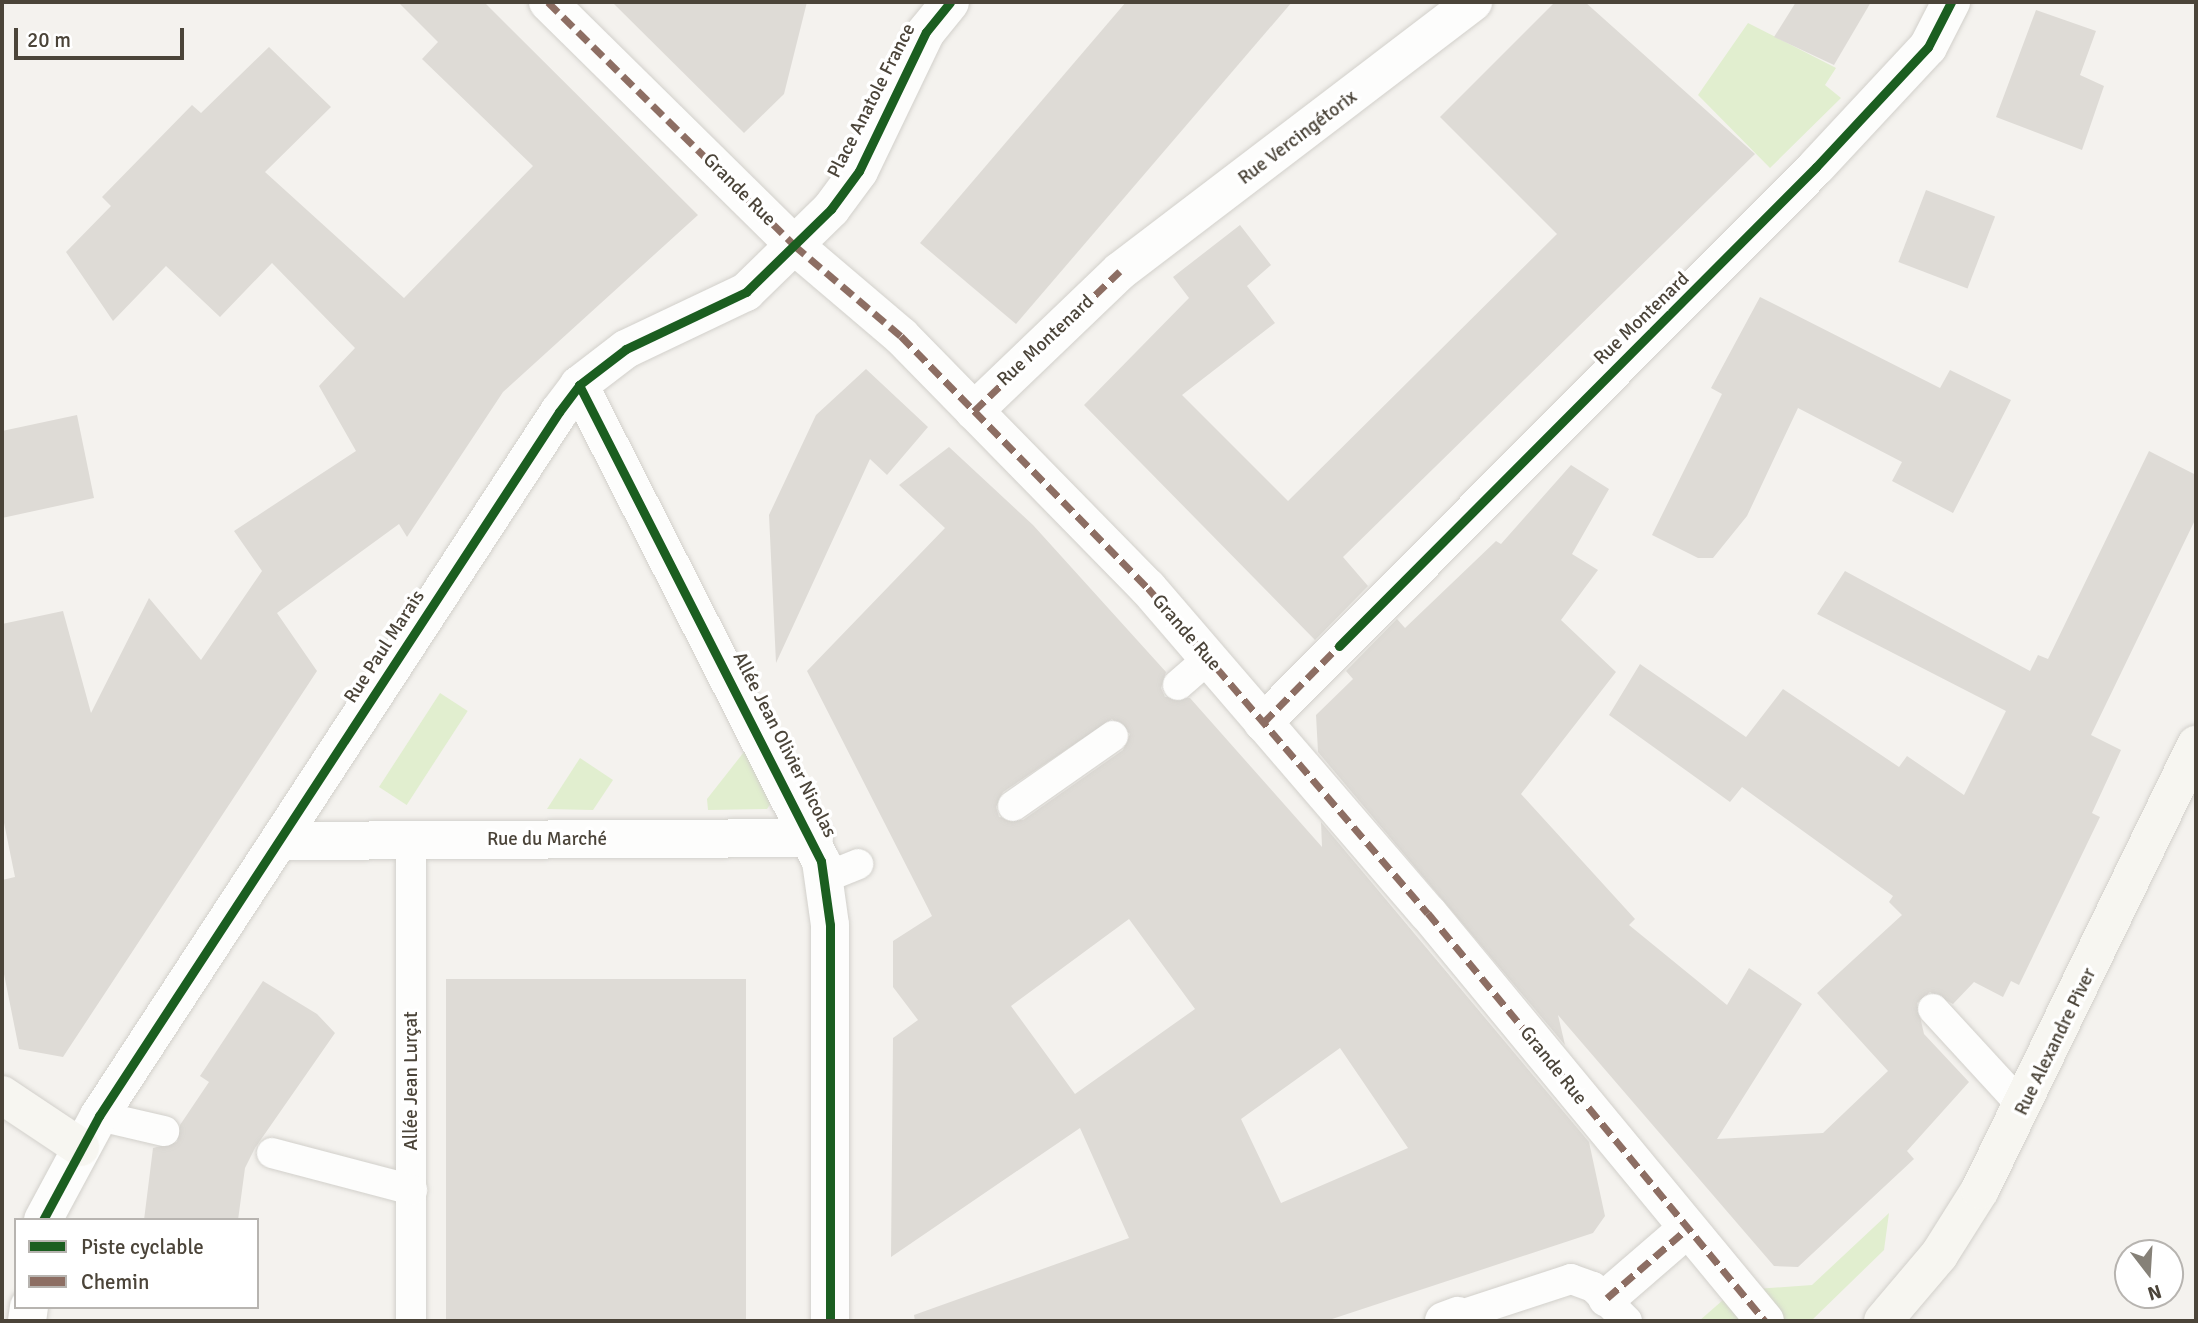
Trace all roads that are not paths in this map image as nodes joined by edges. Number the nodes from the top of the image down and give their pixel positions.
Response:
1 (548, 2) edge
2 (950, 2) edge
3 (1474, 2) edge
4 (1951, 2) edge
5 (794, 245) junction
6 (1120, 271) joint
7 (579, 385) junction
8 (974, 411) junction
9 (1208, 659) junction
10 (1178, 685) dead end
11 (1263, 723) junction
12 (1113, 736) dead end
13 (2196, 745) edge
14 (1013, 806) dead end
15 (814, 838) junction
16 (411, 840) junction
17 (281, 841) junction
18 (1933, 1009) dead end
19 (2, 1095) edge
20 (2024, 1108) junction
21 (90, 1131) junction
22 (164, 1131) dead end
23 (272, 1153) dead end
24 (412, 1190) junction
25 (44, 1218) edge
26 (1687, 1230) junction
27 (1617, 1310) edge
28 (1451, 1319) edge
29 (411, 1321) edge
30 (830, 1321) edge
31 (1765, 1321) edge
32 (1883, 1321) edge

1 - 5 street, Grande Rue
2 - 5 street, Place Anatole France
3 - 6 street, Rue Vercingétorix
4 - 11 street, Rue Montenard
5 - 7 street, Rue Paul Marais
5 - 8 street, Grande Rue
6 - 8 street, Rue Montenard
7 - 15 street, Allée Jean Olivier Nicolas
7 - 17 street, Rue Paul Marais
8 - 9 street, Grande Rue
9 - 10 lane
9 - 11 street, Grande Rue
11 - 26 street, Grande Rue
12 - 14 lane
13 - 20 street, Rue Alexandre Piver
15 - 16 street, Rue du Marché
15 - 30 street, Allée Jean Olivier Nicolas
16 - 17 street, Rue du Marché
16 - 24 lane, Allée Jean Lurçat
17 - 21 street, Rue Paul Marais
18 - 20 lane
19 - 21 street
20 - 32 street, Rue Alexandre Piver
21 - 22 lane
21 - 25 street, Rue Paul Marais
23 - 24 lane
24 - 29 lane, Allée Jean Lurçat
26 - 27 street
26 - 31 street, Grande Rue
27 - 28 lane

